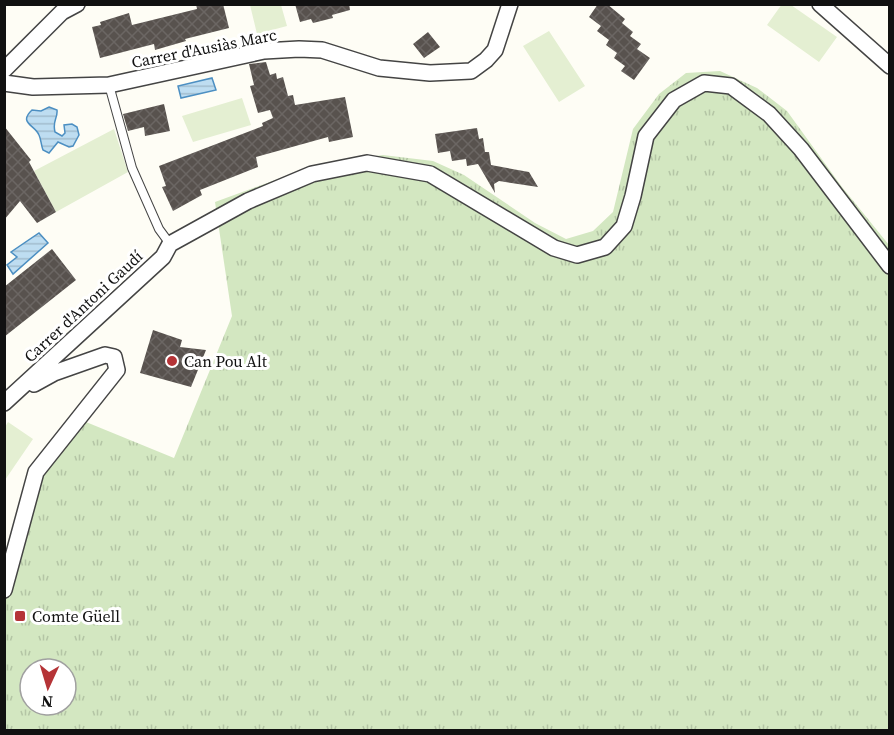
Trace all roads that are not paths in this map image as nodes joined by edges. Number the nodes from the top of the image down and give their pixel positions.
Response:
1 (77, 4) edge
2 (510, 4) edge
3 (820, 4) edge
4 (57, 8) edge
5 (890, 66) edge
6 (4, 70) edge
7 (4, 83) edge
8 (109, 85) junction
9 (170, 244) junction
10 (890, 266) edge
11 (7, 400) edge
12 (4, 590) edge

1 - 4 street
2 - 8 street, Carrer d'Ausiàs Marc
3 - 5 street
4 - 6 street
7 - 8 street, Carrer d'Ausiàs Marc
8 - 9 lane
9 - 10 street, Carrer d'Antoni Gaudí
9 - 11 street, Carrer d'Antoni Gaudí
11 - 12 street

